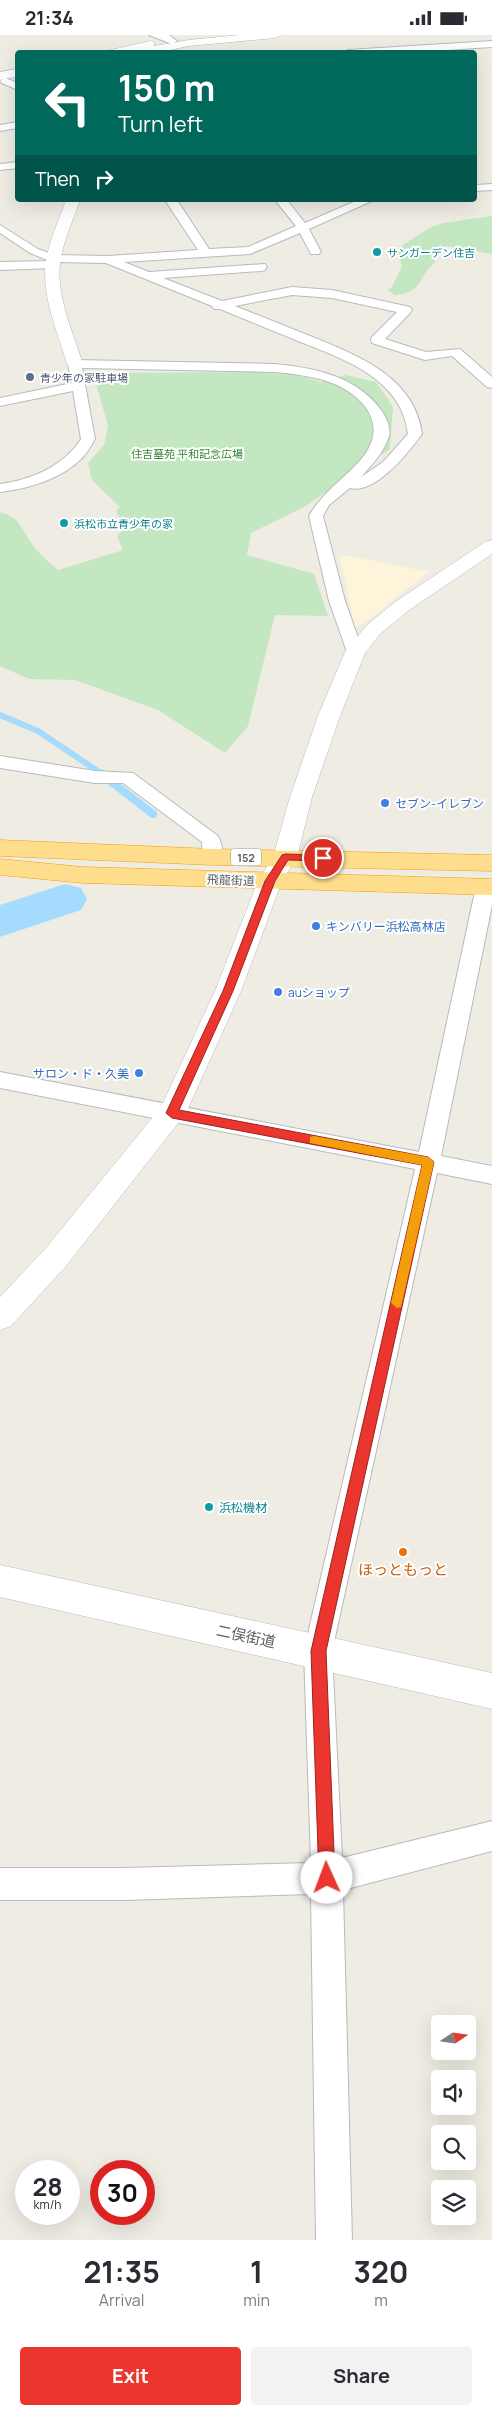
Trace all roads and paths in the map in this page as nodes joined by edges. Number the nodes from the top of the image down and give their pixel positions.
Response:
1 (128, 35) edge
2 (154, 35) edge
3 (233, 35) edge
4 (275, 35) edge
5 (172, 43) edge
6 (492, 44) edge
7 (127, 50) edge
8 (133, 50) edge
9 (396, 50) edge
10 (15, 125) edge
11 (0, 127) edge
12 (15, 165) edge
13 (0, 167) edge
14 (492, 187) edge
15 (477, 188) edge
16 (72, 202) edge
17 (172, 202) edge
18 (283, 202) edge
19 (363, 202) edge
20 (0, 228) edge
21 (303, 228) junction
22 (315, 252) dead end
23 (206, 253) junction
24 (108, 260) junction
25 (53, 261) junction
26 (0, 266) edge
27 (261, 267) dead end
28 (145, 275) junction
29 (218, 306) junction
30 (75, 364) junction
31 (492, 384) edge
32 (78, 386) junction
33 (0, 402) edge
34 (343, 486) junction
35 (0, 488) edge
36 (492, 546) edge
37 (355, 652) junction
38 (0, 762) edge
39 (0, 848) edge
40 (213, 857) junction
41 (285, 857) junction
42 (492, 863) edge
43 (0, 867) edge
44 (270, 881) junction
45 (489, 887) edge
46 (0, 1080) edge
47 (172, 1113) junction
48 (428, 1162) junction
49 (492, 1175) edge
50 (0, 1317) edge
51 (0, 1581) edge
52 (318, 1651) junction
53 (492, 1691) edge
54 (492, 1836) edge
55 (327, 1878) junction
56 (0, 1884) edge
57 (334, 2240) edge

1 - 7 street
2 - 5 street
3 - 5 street
4 - 5 street
5 - 8 street
6 - 9 street
10 - 11 street
12 - 13 street
14 - 15 street
16 - 25 street
17 - 23 street
18 - 21 street
19 - 21 street
20 - 25 street
21 - 22 street
21 - 23 street
23 - 24 street
24 - 25 street
24 - 28 street
25 - 26 street
25 - 30 street
27 - 28 street
28 - 29 street
29 - 31 street
29 - 34 street
30 - 32 street
30 - 34 street
32 - 33 street
32 - 35 street
34 - 37 street
36 - 37 street
37 - 41 street
38 - 40 street
39 - 40 highway, 飛龍街道 / 152
40 - 41 highway, 飛龍街道 / 152
41 - 42 highway, 飛龍街道 / 152
41 - 44 street
43 - 44 highway, 飛龍街道 / 152
44 - 45 highway, 飛龍街道 / 152
44 - 47 street
45 - 48 street
46 - 47 street
47 - 48 street
47 - 50 street
48 - 49 street
48 - 52 street
51 - 52 street, 二俣街道
52 - 53 street, 二俣街道
52 - 55 street
54 - 55 street
55 - 56 street
55 - 57 street

